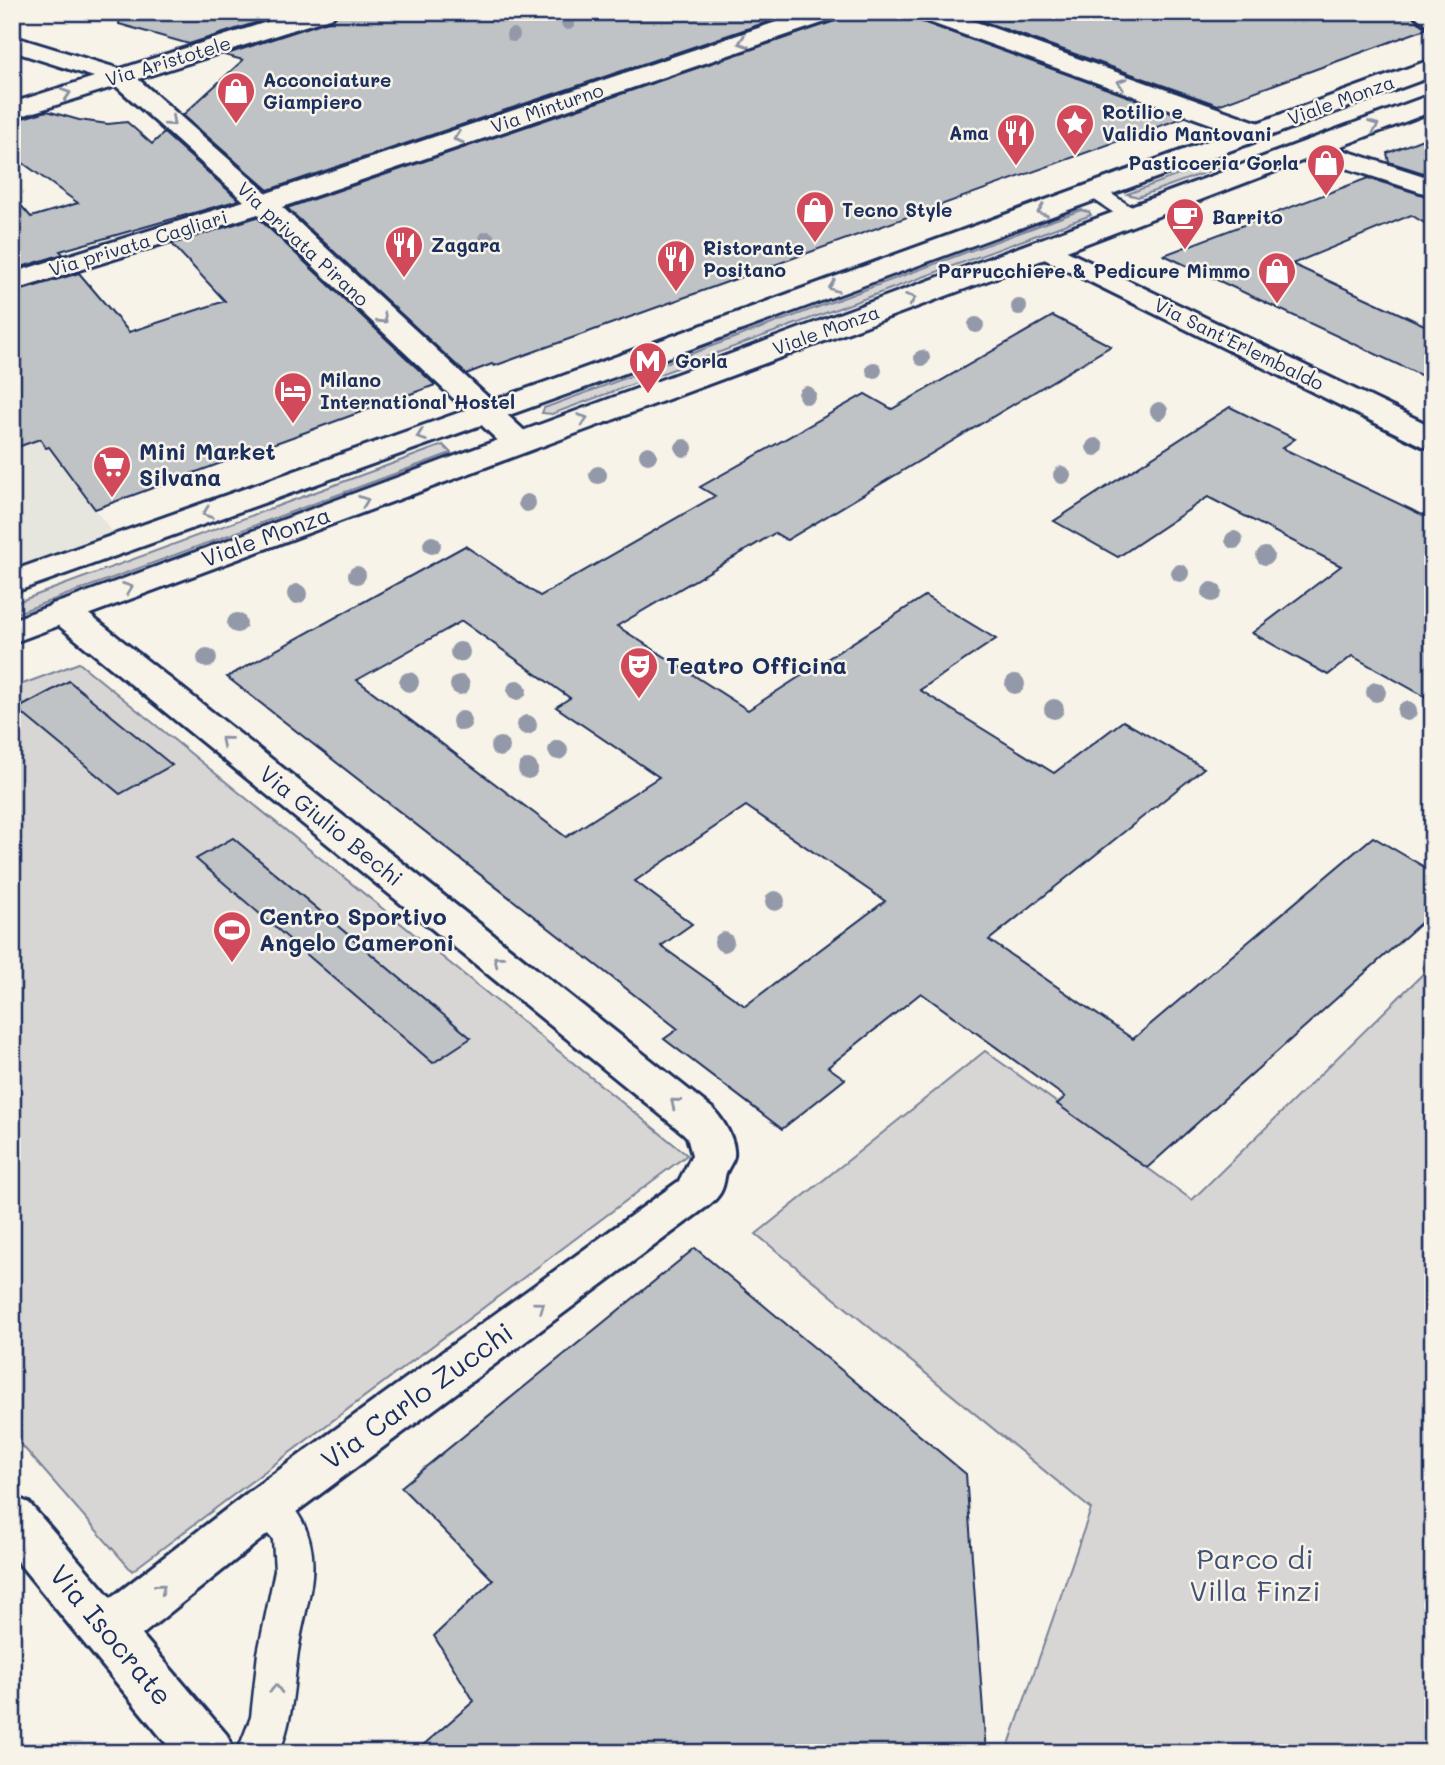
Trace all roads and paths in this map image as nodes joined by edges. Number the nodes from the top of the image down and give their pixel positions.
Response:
1 (324, 12) edge
2 (831, 12) edge
3 (925, 12) edge
4 (1423, 12) edge
5 (1433, 18) edge
6 (12, 43) edge
7 (1431, 69) edge
8 (120, 76) junction
9 (1433, 102) edge
10 (12, 111) edge
11 (1256, 131) junction
12 (1315, 149) junction
13 (1433, 188) edge
14 (1094, 191) junction
15 (263, 204) junction
16 (1134, 216) junction
17 (1046, 249) junction
18 (12, 282) edge
19 (485, 413) junction
20 (1433, 439) edge
21 (519, 443) junction
22 (12, 583) edge
23 (64, 612) junction
24 (12, 632) edge
25 (713, 1155) joint
26 (267, 1506) junction
27 (12, 1518) edge
28 (108, 1631) junction
29 (208, 1753) edge
30 (257, 1753) edge

1 - 8 street, Via Aristotele
2 -> 15 street, Via Minturno
11 -> 3 street
4 - 5 street
6 - 8 street
7 - 11 street, Viale Monza
10 -> 8 street, Via Aristotele
8 -> 15 street, Via privata Pirano
12 -> 9 street, Viale Monza
11 - 12 street, Viale Monza
11 - 14 street, Viale Monza
12 - 13 street
12 - 16 street, Viale Monza
14 - 16 lane
14 -> 19 street, Viale Monza
15 - 18 street, Via privata Cagliari
15 -> 19 street, Via privata Pirano
16 - 17 street, Viale Monza
17 - 20 street, Via Sant'Erlembaldo
21 -> 17 street, Viale Monza
19 - 21 street
19 -> 22 street, Viale Monza
23 -> 21 street, Viale Monza
23 - 24 street, Viale Monza
25 -> 23 street, Via Giulio Bechi
26 -> 25 street, Via Carlo Zucchi
28 -> 26 street, Via Carlo Zucchi
30 -> 26 lane
27 - 28 street, Via Isocrate
28 - 29 street, Via Isocrate

